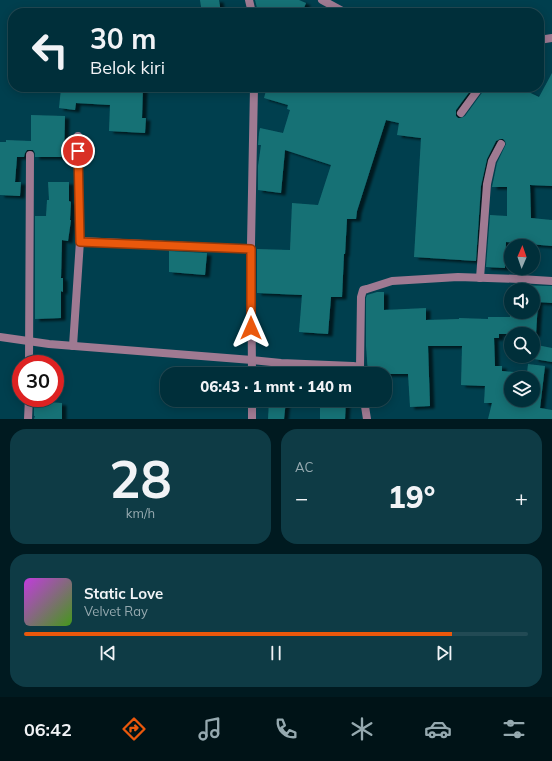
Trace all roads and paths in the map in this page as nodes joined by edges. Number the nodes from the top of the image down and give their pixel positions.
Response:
1 (322, 0) edge
2 (337, 8) edge
3 (254, 92) edge
4 (476, 92) edge
5 (460, 113) dead end
6 (78, 136) dead end
7 (501, 144) dead end
8 (30, 155) dead end
9 (80, 242) junction
10 (251, 249) junction
11 (480, 278) junction
12 (552, 281) edge
13 (0, 337) edge
14 (29, 341) junction
15 (73, 346) junction
16 (29, 355) edge
17 (252, 360) junction
18 (252, 367) edge
19 (341, 367) edge
20 (361, 367) edge
21 (29, 407) edge
22 (252, 407) edge
23 (365, 407) edge
24 (28, 419) edge
25 (252, 419) edge
26 (367, 419) edge

1 - 2 street
3 - 10 street
4 - 5 street
6 - 9 street
7 - 11 street
8 - 14 street
9 - 10 street
9 - 15 street
10 - 17 street
11 - 12 street
11 - 20 street
13 - 14 street
14 - 15 street
14 - 16 street
15 - 17 street
17 - 18 street
17 - 19 street
21 - 24 street
22 - 25 street
23 - 26 street

